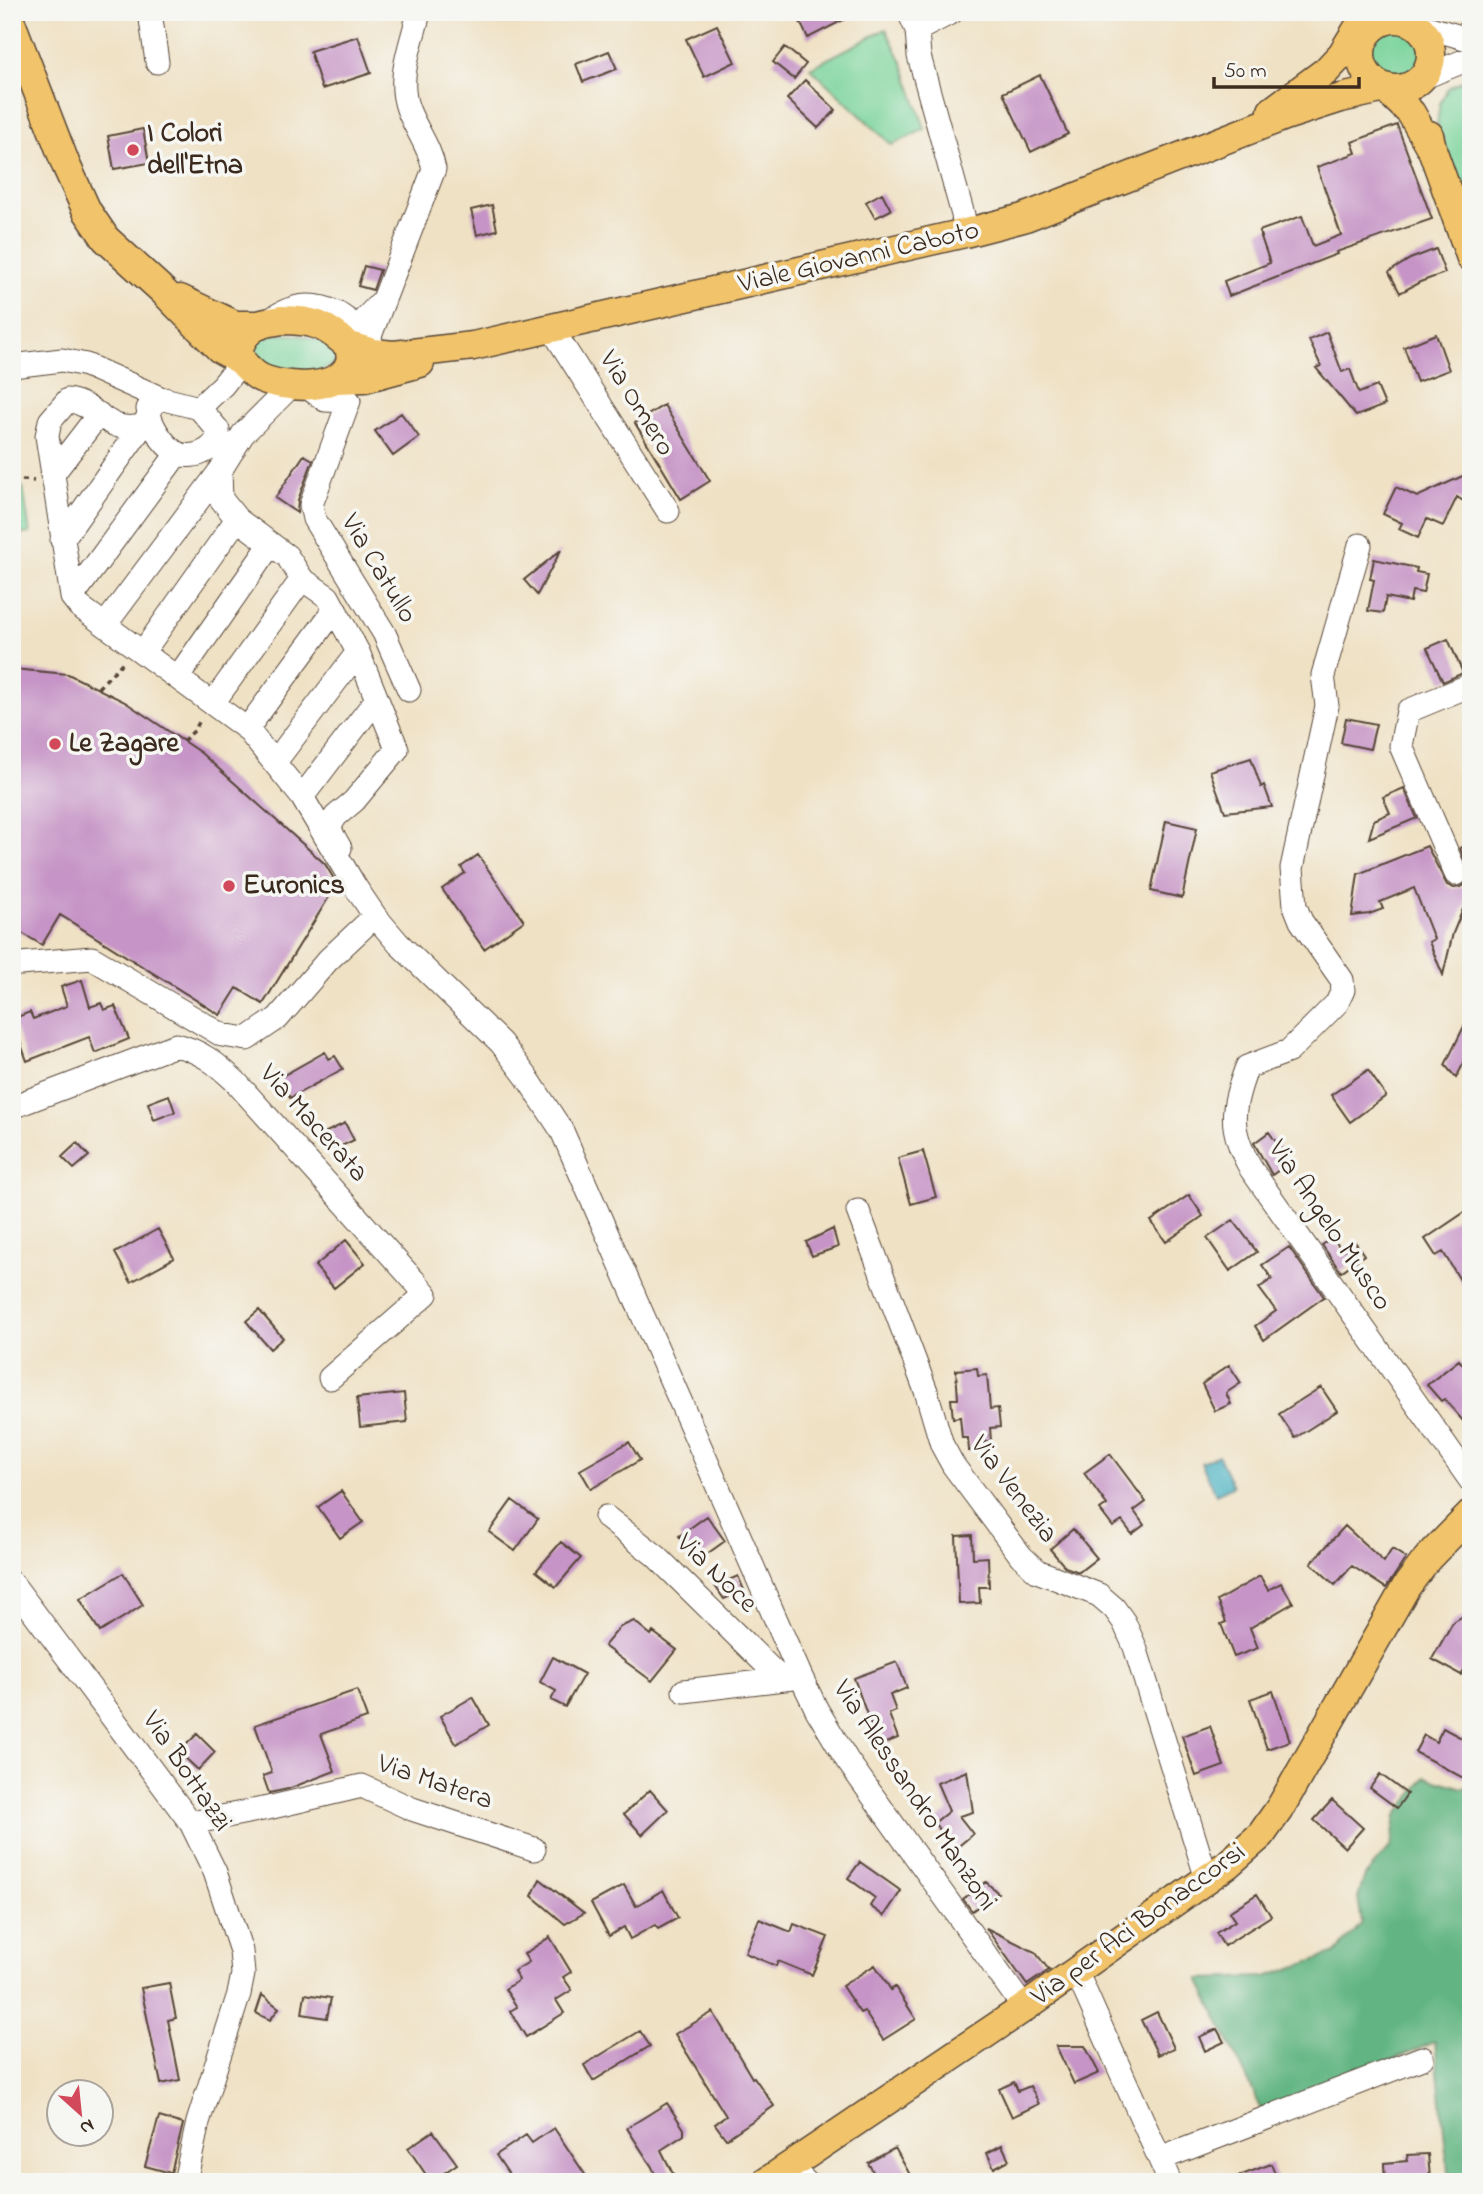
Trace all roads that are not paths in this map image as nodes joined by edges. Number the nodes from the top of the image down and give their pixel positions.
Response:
1 (150, 12) edge
2 (419, 12) edge
3 (952, 12) edge
4 (1408, 18) edge
5 (913, 21) edge
6 (12, 25) edge
7 (1359, 30) edge
8 (1471, 40) edge
9 (1471, 58) edge
10 (157, 62) dead end
11 (1422, 78) junction
12 (1385, 88) junction
13 (1234, 135) junction
14 (1433, 152) junction
15 (965, 233) junction
16 (1471, 258) edge
17 (162, 290) junction
18 (386, 298) junction
19 (263, 324) junction
20 (552, 329) junction
21 (473, 346) junction
22 (361, 350) junction
23 (241, 361) junction
24 (12, 366) edge
25 (336, 379) junction
26 (299, 386) junction
27 (199, 408) junction
28 (150, 412) junction
29 (99, 415) junction
30 (243, 434) junction
31 (216, 442) junction
32 (177, 454) junction
33 (219, 471) junction
34 (42, 478) junction
35 (668, 511) dead end
36 (237, 519) junction
37 (62, 540) junction
38 (271, 544) junction
39 (1360, 545) dead end
40 (302, 579) junction
41 (72, 597) junction
42 (335, 609) junction
43 (105, 625) junction
44 (140, 650) junction
45 (358, 652) junction
46 (178, 677) junction
47 (1471, 685) edge
48 (409, 690) dead end
49 (376, 700) junction
50 (213, 703) junction
51 (247, 729) junction
52 (275, 762) junction
53 (302, 797) junction
54 (1456, 874) dead end
55 (375, 916) junction
56 (12, 962) edge
57 (12, 1107) edge
58 (858, 1211) dead end
59 (330, 1378) dead end
60 (1471, 1481) edge
61 (1471, 1514) edge
62 (606, 1517) dead end
63 (12, 1583) edge
64 (791, 1678) junction
65 (684, 1690) dead end
66 (191, 1823) junction
67 (534, 1849) dead end
68 (1207, 1879) junction
69 (1076, 1971) junction
70 (1024, 2008) junction
71 (1422, 2058) dead end
72 (1160, 2159) junction
73 (798, 2174) edge
74 (185, 2182) edge
75 (766, 2182) edge
76 (1170, 2182) edge

1 - 10 street
2 - 18 street
3 - 5 street
4 - 7 main road
4 - 8 street
4 - 11 main road
5 - 15 street
6 - 17 main road
7 - 12 main road
7 - 13 main road
9 - 11 street
11 - 12 main road
11 - 14 main road
12 - 13 main road
12 - 14 main road
13 - 15 main road, Viale Giovanni Caboto
14 - 16 main road
15 - 20 main road, Viale Giovanni Caboto
17 - 19 main road
17 - 23 main road
18 - 19 street
18 - 22 street
19 - 22 main road
19 - 23 main road
20 - 21 main road, Viale Giovanni Caboto
20 - 35 street, Via Omero
21 - 22 main road
21 - 25 main road
22 - 25 main road
23 - 26 main road
23 - 27 street
24 - 28 street
25 - 26 main road
26 - 30 street
26 - 48 street, Via Catullo
27 - 28 street
27 - 31 street
28 - 29 street
28 - 32 street
28 - 37 street
29 - 34 street
29 - 34 street
30 - 31 street
30 - 33 street
31 - 32 street
32 - 41 street
33 - 36 street
33 - 43 street
34 - 37 street
36 - 38 street
36 - 44 street
37 - 41 street
38 - 40 street
38 - 46 street
39 - 60 street, Via Angelo Musco
40 - 42 street
40 - 50 street
41 - 43 street
42 - 45 street
42 - 51 street
43 - 44 street
44 - 46 street
45 - 49 street
45 - 52 street
46 - 50 street
47 - 54 street
49 - 53 street
49 - 55 street
50 - 51 street
51 - 52 street
52 - 53 street
53 - 55 street
55 - 56 street
55 - 64 street, Via Alessandro Manzoni
57 - 59 street, Via Macerata
58 - 68 street, Via Venezia
61 - 68 main road, Via per Aci Bonaccorsi
62 - 64 street, Via Noce
63 - 66 street, Via Bottazzi
64 - 65 street
64 - 70 street, Via Alessandro Manzoni
66 - 67 street, Via Matera
66 - 74 street, Via Bottazzi
68 - 69 main road, Via per Aci Bonaccorsi
69 - 70 main road, Via per Aci Bonaccorsi
69 - 72 street
70 - 73 main road, Via per Aci Bonaccorsi
71 - 72 street
72 - 76 street
73 - 75 main road, Via per Aci Bonaccorsi

